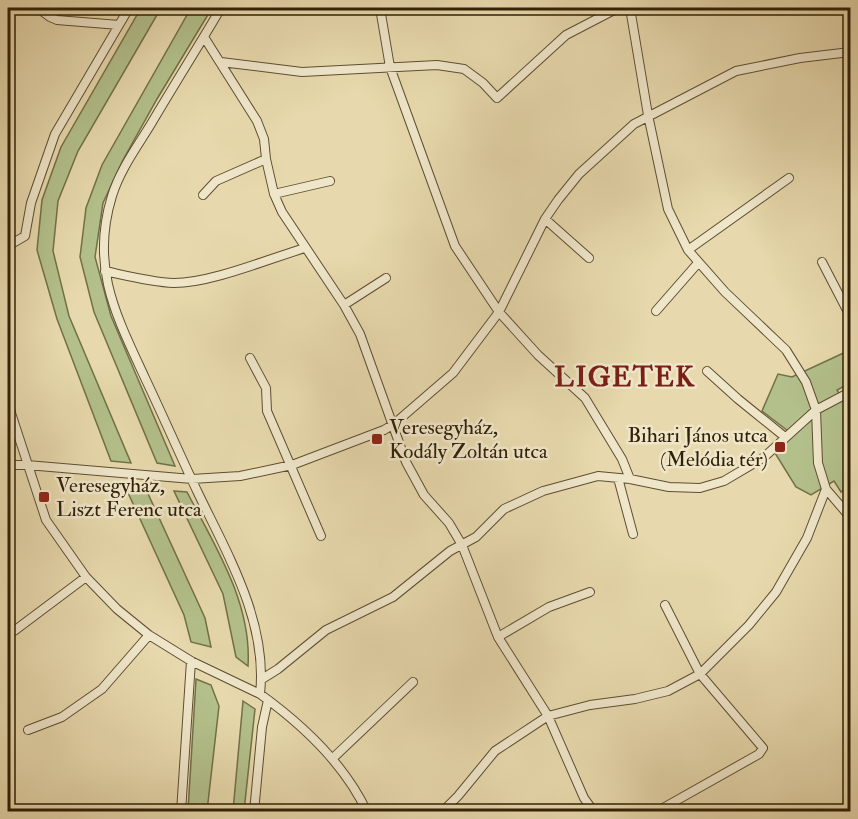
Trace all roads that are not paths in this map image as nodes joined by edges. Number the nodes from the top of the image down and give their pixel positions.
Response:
1 (38, 8) edge
2 (129, 8) edge
3 (221, 8) edge
4 (380, 8) edge
5 (618, 8) edge
6 (630, 8) edge
7 (119, 26) junction
8 (204, 37) junction
9 (850, 52) edge
10 (221, 62) junction
11 (390, 67) junction
12 (648, 115) junction
13 (266, 159) junction
14 (789, 178) dead end
15 (330, 181) dead end
16 (274, 194) junction
17 (203, 195) dead end
18 (545, 219) junction
19 (8, 246) edge
20 (305, 248) junction
21 (688, 250) junction
22 (589, 258) dead end
23 (822, 262) dead end
24 (698, 263) junction
25 (105, 271) junction
26 (386, 278) dead end
27 (344, 304) junction
28 (656, 311) dead end
29 (499, 312) junction
30 (850, 316) edge
31 (250, 358) dead end
32 (707, 371) dead end
33 (848, 393) edge
34 (8, 398) edge
35 (850, 404) edge
36 (816, 410) junction
37 (394, 424) junction
38 (785, 437) junction
39 (8, 465) edge
40 (27, 465) junction
41 (292, 465) junction
42 (618, 478) junction
43 (630, 478) junction
44 (192, 479) junction
45 (826, 489) junction
46 (850, 517) edge
47 (633, 534) dead end
48 (321, 536) dead end
49 (462, 545) junction
50 (86, 577) junction
51 (590, 592) dead end
52 (665, 605) dead end
53 (14, 631) dead end
54 (148, 635) junction
55 (498, 637) junction
56 (191, 661) junction
57 (700, 674) junction
58 (261, 679) junction
59 (412, 682) dead end
60 (260, 694) junction
61 (268, 700) junction
62 (548, 716) junction
63 (27, 730) dead end
64 (333, 758) junction
65 (125, 812) edge
66 (149, 812) edge
67 (182, 812) edge
68 (254, 812) edge
69 (367, 812) edge
70 (442, 812) edge
71 (594, 812) edge
72 (657, 812) edge

1 - 7 street
2 - 7 street
3 - 8 street
4 - 11 street
5 - 11 street
6 - 12 street
7 - 19 street
8 - 10 street
8 - 25 street
9 - 12 street
10 - 11 street
10 - 13 street
11 - 29 street
12 - 18 street
12 - 21 street
13 - 16 street
13 - 17 street
14 - 21 street
15 - 16 street
16 - 20 street
18 - 22 street
18 - 29 street
20 - 25 street
20 - 27 street
21 - 24 street
23 - 30 street
24 - 28 street
24 - 36 street
25 - 44 street
26 - 27 street
27 - 37 street
29 - 37 street
29 - 43 street
31 - 41 street
32 - 38 street
33 - 35 street
33 - 36 street
34 - 40 street
36 - 38 street
36 - 45 street
37 - 41 street
37 - 49 street
38 - 43 street
39 - 40 street
40 - 44 street
40 - 50 street
41 - 44 street
41 - 48 street
42 - 43 street
42 - 47 street
42 - 49 street
44 - 58 street
45 - 46 street
45 - 57 street
49 - 55 street
49 - 58 street
50 - 53 street
50 - 54 street
51 - 55 street
52 - 57 street
54 - 56 street
54 - 63 street
55 - 62 street
56 - 60 street
56 - 67 street
57 - 62 street
57 - 72 street
58 - 60 street
59 - 64 street
60 - 61 street
61 - 64 street
61 - 68 street
62 - 70 street
62 - 71 street
64 - 69 street
65 - 66 street

